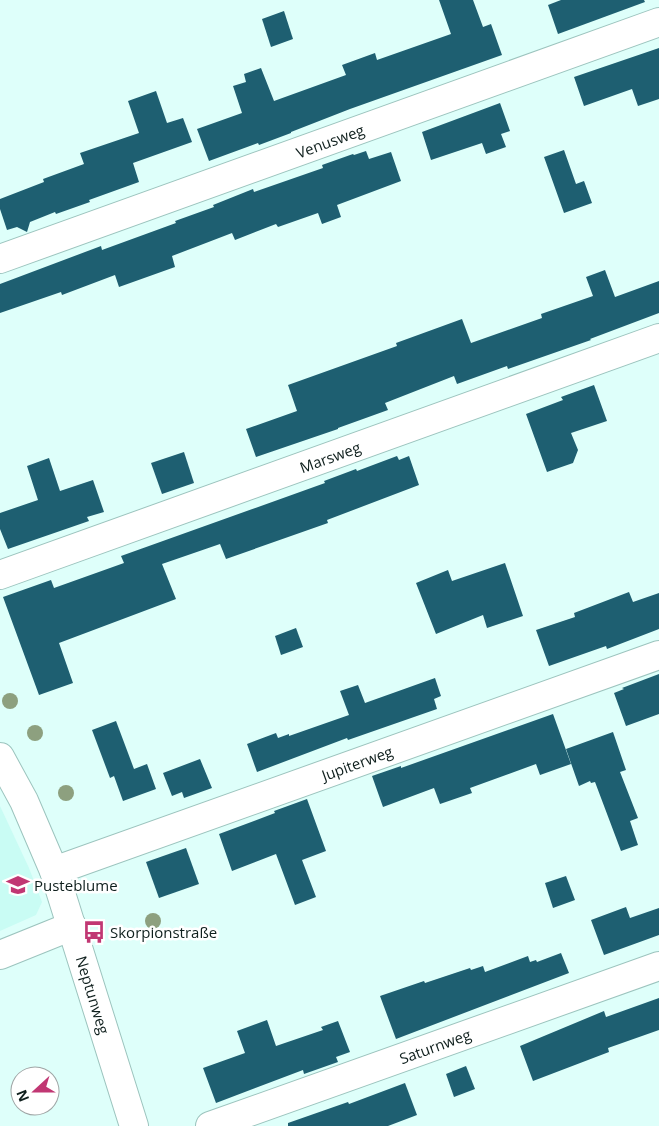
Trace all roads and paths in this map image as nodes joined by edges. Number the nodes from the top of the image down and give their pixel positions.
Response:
1 (659, 22) edge
2 (0, 259) edge
3 (659, 338) edge
4 (0, 575) edge
5 (659, 655) edge
6 (0, 756) edge
7 (54, 871) junction
8 (72, 926) junction
9 (0, 955) edge
10 (659, 966) edge
11 (134, 1126) edge
12 (210, 1126) edge

1 - 2 street, Venusweg
3 - 4 street, Marsweg
5 - 7 street, Jupiterweg
6 - 7 street, Neptunweg
7 - 8 street, Neptunweg
8 - 9 street
8 - 11 street, Neptunweg
10 - 12 street, Saturnweg

